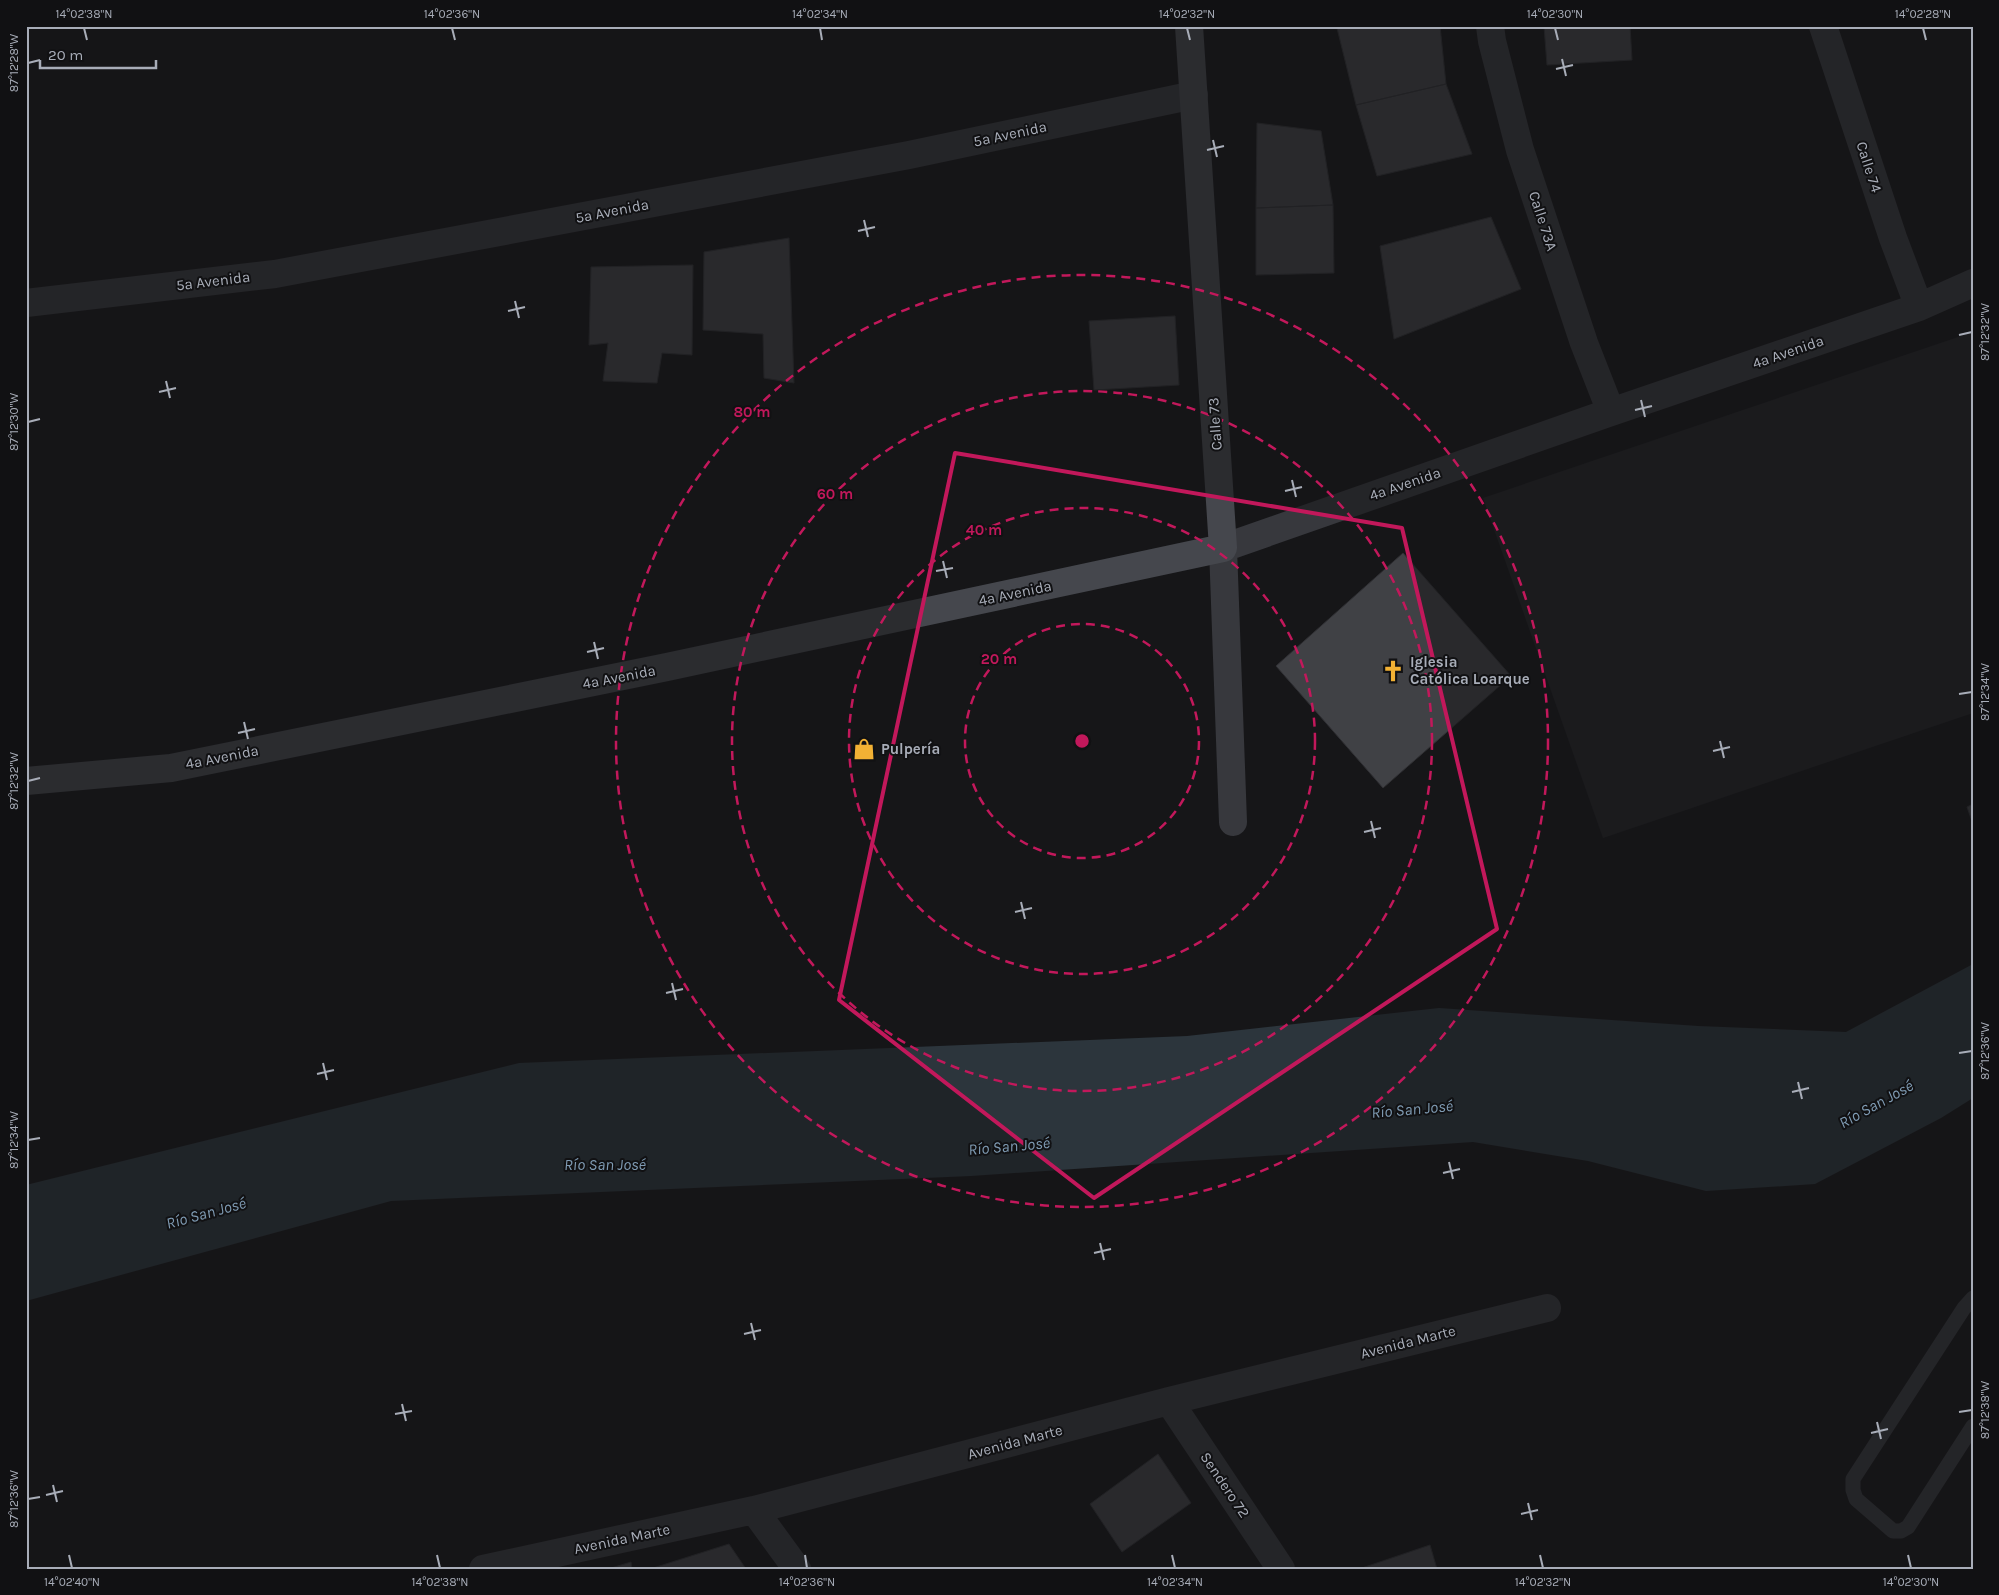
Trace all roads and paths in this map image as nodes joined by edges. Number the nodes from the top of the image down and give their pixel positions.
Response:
1 (1189, 26) edge
2 (1490, 26) edge
3 (1823, 26) edge
4 (1194, 95) junction
5 (1973, 283) edge
6 (26, 303) edge
7 (1919, 307) junction
8 (1611, 412) junction
9 (1223, 548) junction
10 (26, 780) edge
11 (1232, 822) dead end
12 (1973, 1298) edge
13 (1547, 1308) dead end
14 (1169, 1401) junction
15 (1973, 1426) edge
16 (754, 1510) junction
17 (483, 1569) edge
18 (797, 1569) edge
19 (1281, 1569) edge

1 - 4 street, Calle 73
2 - 8 street, Calle 73A
3 - 7 street, Calle 74
4 - 6 street, 5a Avenida
4 - 9 street, Calle 73
5 - 7 street, 4a Avenida
7 - 8 street, 4a Avenida
8 - 9 street, 4a Avenida
9 - 10 street, 4a Avenida
9 - 11 street, Calle 73
12 - 15 lane
13 - 14 street, Avenida Marte
14 - 16 street, Avenida Marte
14 - 19 street, Sendero 72
16 - 17 street, Avenida Marte
16 - 18 street

